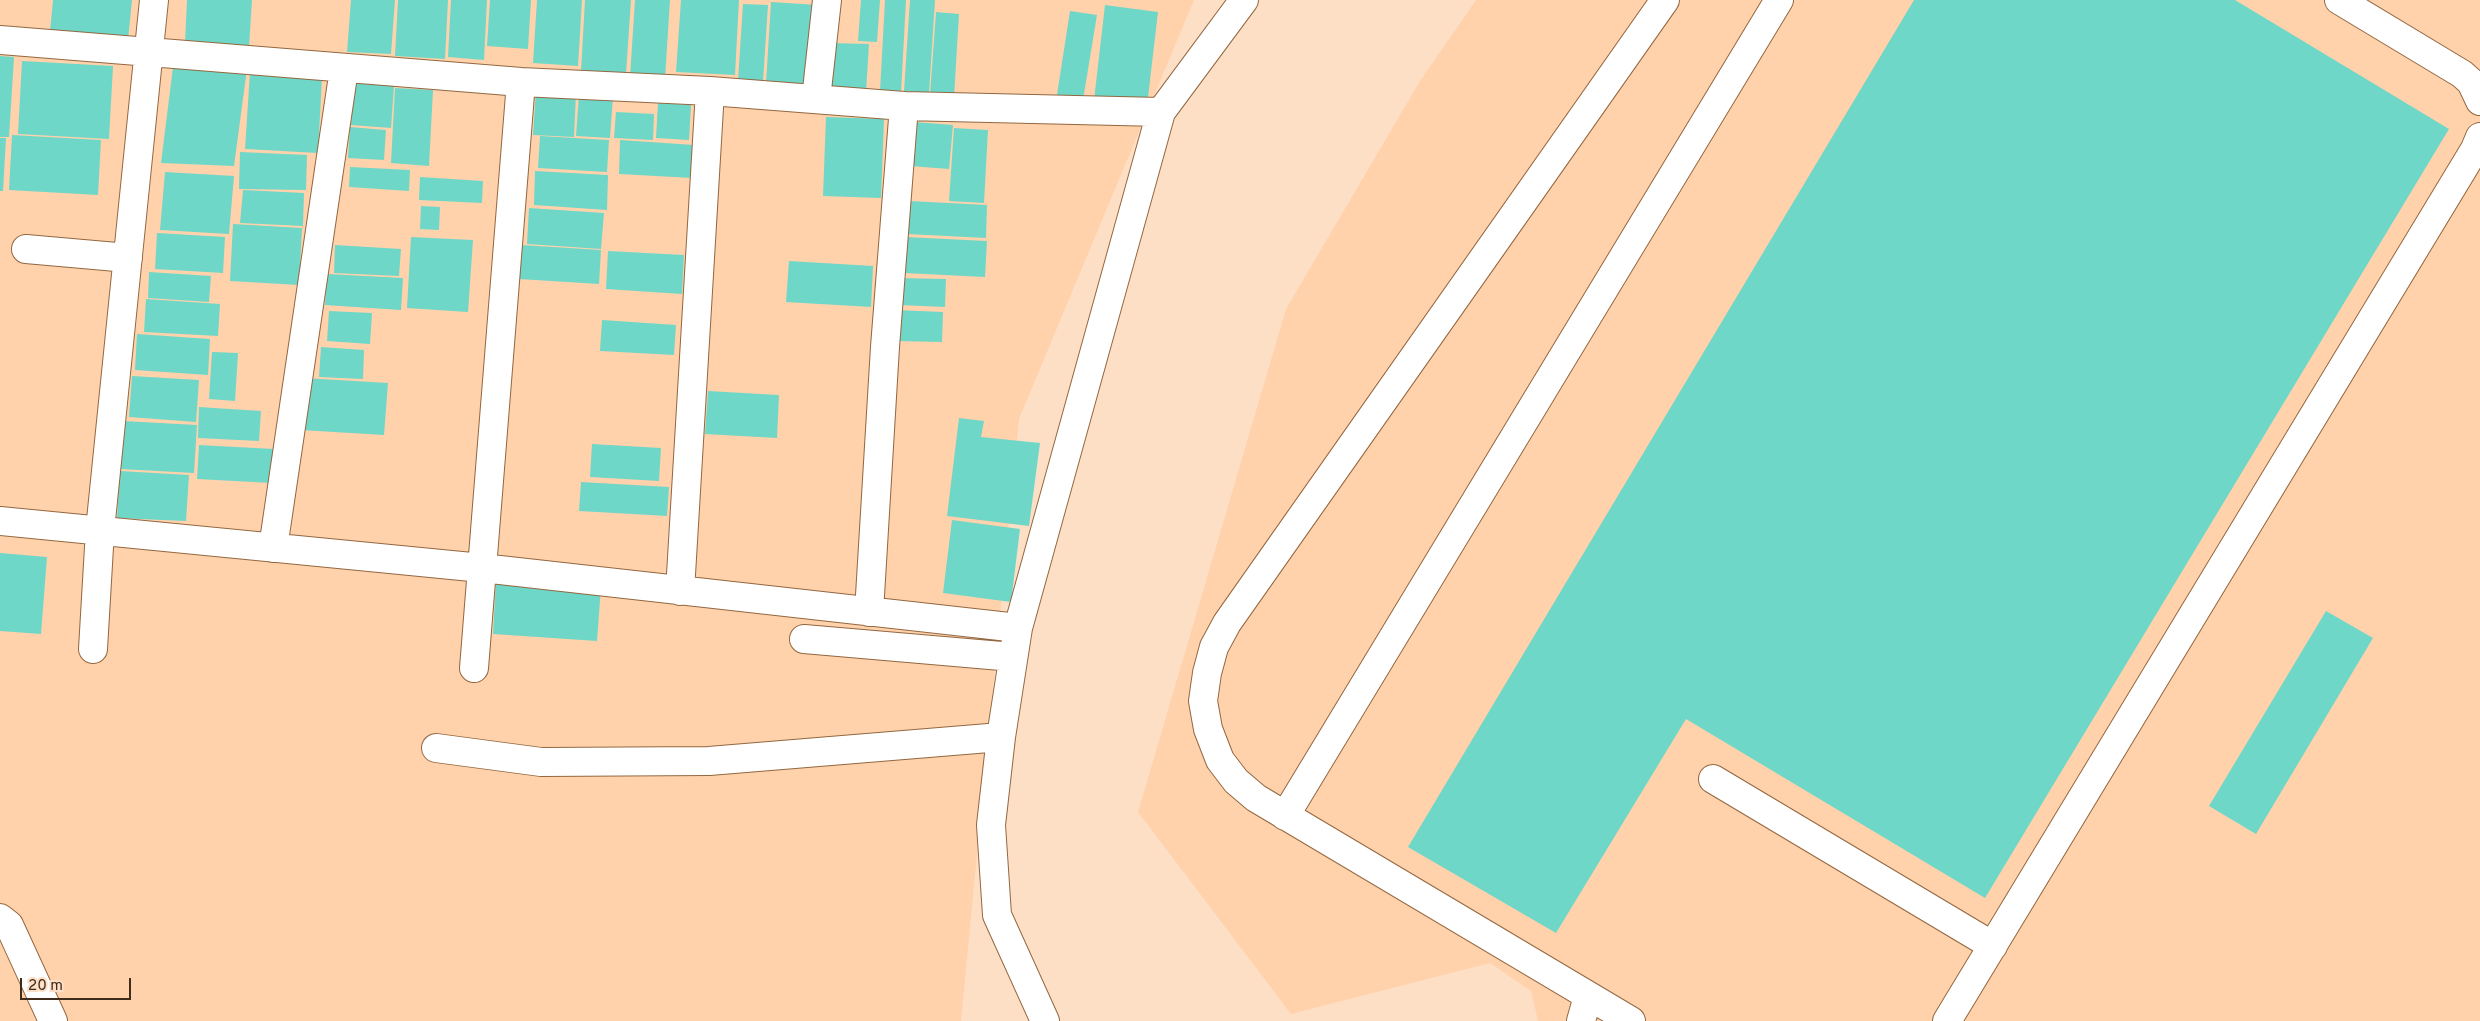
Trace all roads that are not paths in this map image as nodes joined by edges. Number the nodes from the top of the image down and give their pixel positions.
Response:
1 (154, 0) edge
2 (827, 0) edge
3 (1244, 0) edge
4 (1665, 0) edge
5 (1779, 0) edge
6 (2339, 0) edge
7 (0, 40) edge
8 (149, 51) junction
9 (344, 68) junction
10 (521, 82) junction
11 (710, 91) junction
12 (816, 100) junction
13 (2480, 101) edge
14 (904, 106) junction
15 (1161, 112) junction
16 (2480, 137) edge
17 (26, 249) dead end
18 (128, 258) junction
19 (0, 521) edge
20 (100, 530) junction
21 (273, 548) junction
22 (482, 568) junction
23 (680, 591) junction
24 (869, 612) junction
25 (1018, 628) junction
26 (804, 639) dead end
27 (93, 649) dead end
28 (1013, 657) junction
29 (474, 668) dead end
30 (1001, 737) junction
31 (436, 748) dead end
32 (1713, 779) dead end
33 (1285, 816) junction
34 (0, 918) edge
35 (1992, 946) junction
36 (1585, 1008) edge
37 (53, 1021) edge
38 (1045, 1021) edge
39 (1631, 1021) edge
40 (1947, 1021) edge

1 - 8 street
2 - 12 street
3 - 15 street
4 - 33 street
5 - 33 street
6 - 13 street
7 - 8 street
8 - 9 street
8 - 18 street
9 - 10 street
9 - 21 street
10 - 11 street
10 - 22 street
11 - 12 street
11 - 23 street
12 - 14 street
14 - 15 street
14 - 24 street
15 - 25 street
16 - 35 street
17 - 18 street
18 - 20 street
19 - 20 street
20 - 21 street
20 - 27 street
21 - 22 street
22 - 23 street
22 - 29 street
23 - 24 street
24 - 25 street
25 - 28 street
26 - 28 street
28 - 30 street
30 - 31 street
30 - 38 street
32 - 35 street
33 - 36 street
34 - 37 street
35 - 40 street
36 - 39 street

